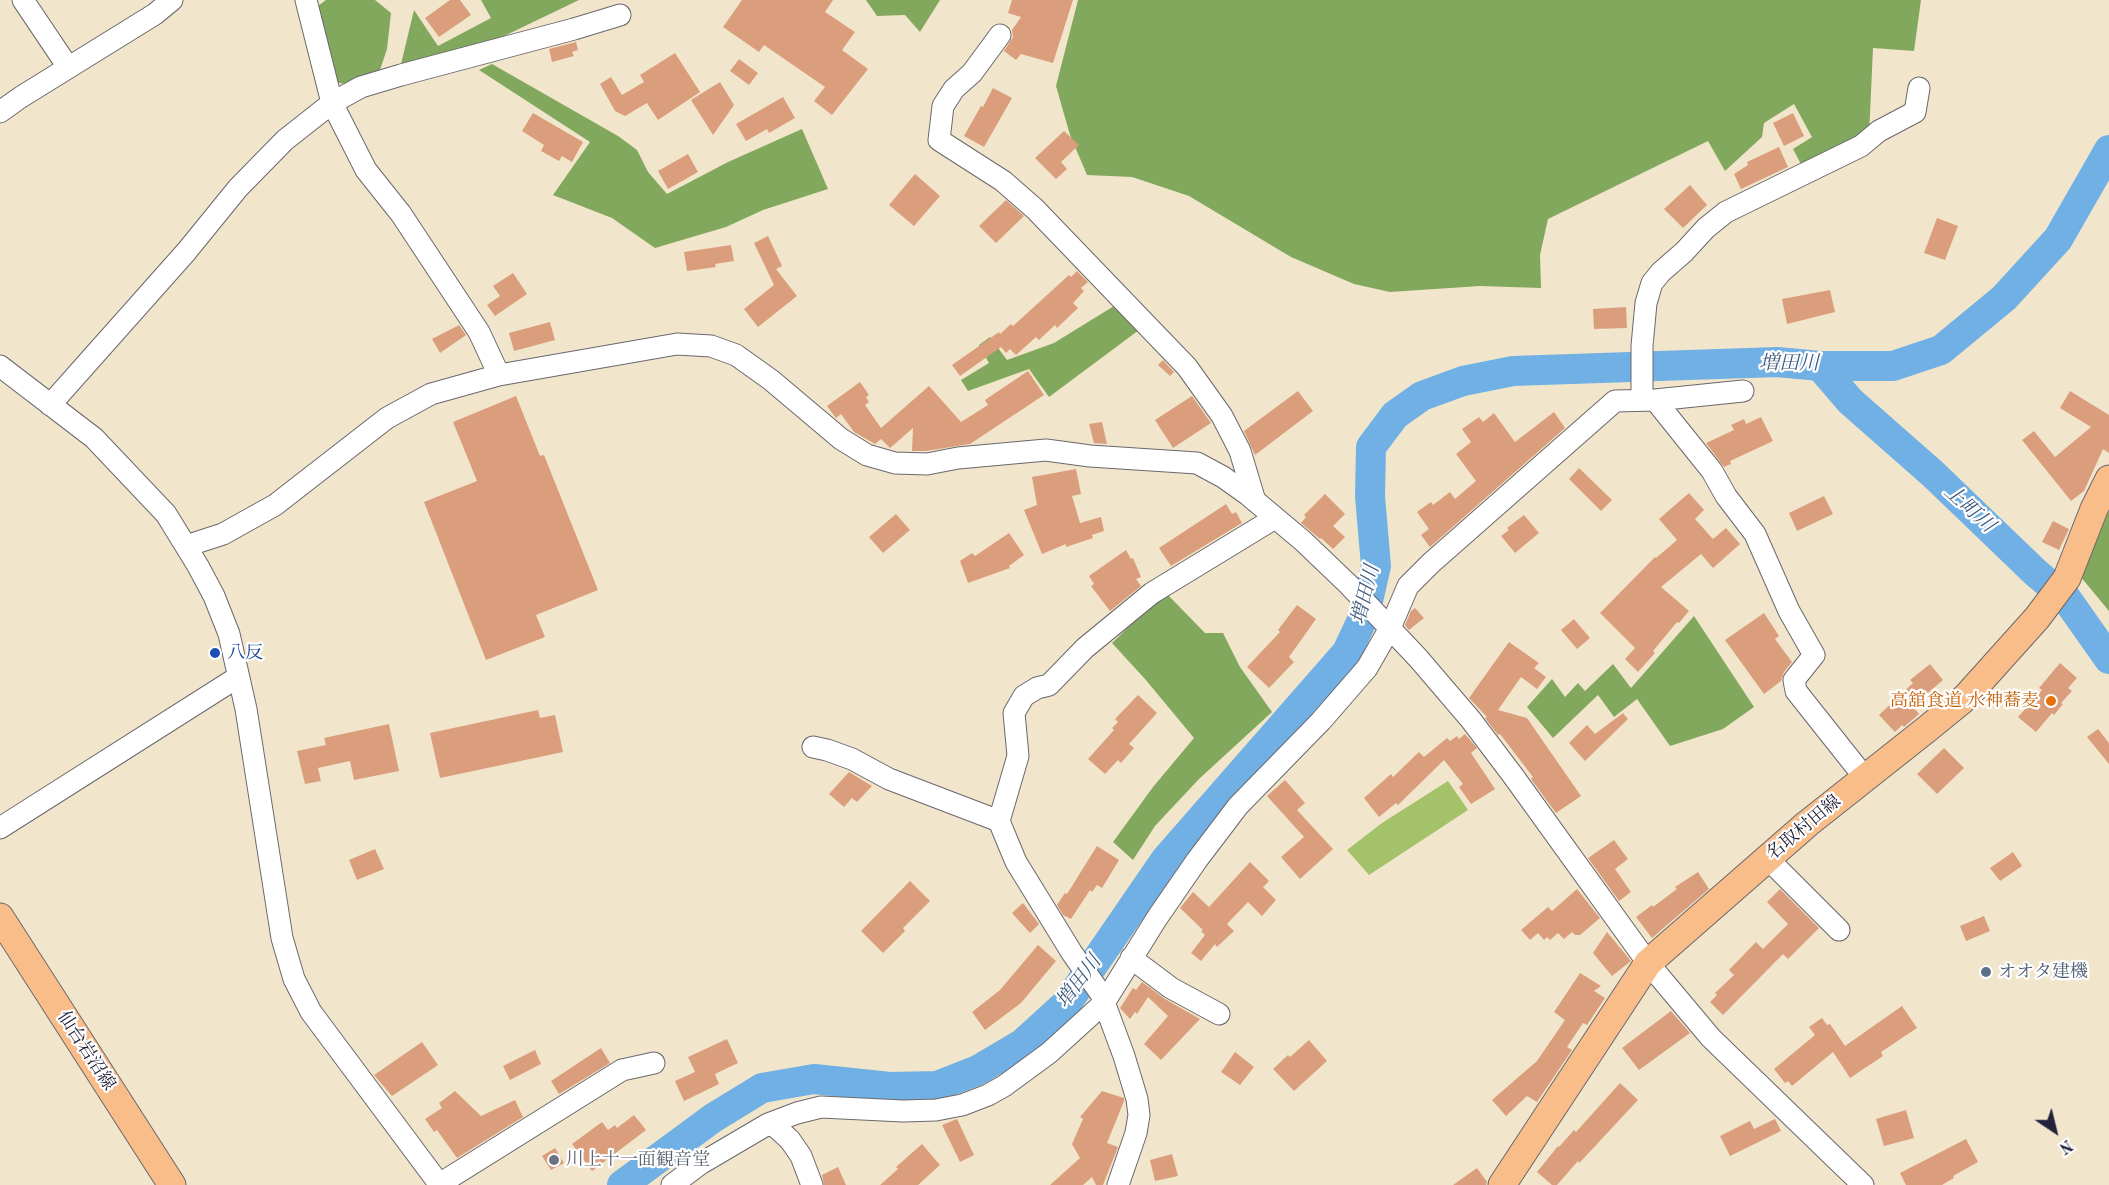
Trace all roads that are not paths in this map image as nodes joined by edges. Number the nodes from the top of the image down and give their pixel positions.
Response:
1 (23, 0) edge
2 (172, 0) edge
3 (306, 0) edge
4 (620, 15) dead end
5 (1000, 35) dead end
6 (68, 67) junction
7 (1919, 88) dead end
8 (332, 103) junction
9 (0, 112) edge
10 (0, 366) edge
11 (499, 375) junction
12 (1743, 391) dead end
13 (1646, 397) junction
14 (51, 405) junction
15 (2109, 479) edge
16 (1255, 501) junction
17 (1275, 518) junction
18 (186, 546) junction
19 (1386, 624) junction
20 (238, 677) junction
21 (813, 747) dead end
22 (1865, 778) junction
23 (999, 821) junction
24 (0, 828) edge
25 (1767, 858) junction
26 (0, 917) edge
27 (1839, 930) dead end
28 (1131, 958) junction
29 (1648, 963) junction
30 (1103, 998) junction
31 (1219, 1014) dead end
32 (654, 1063) dead end
33 (768, 1124) junction
34 (172, 1185) edge
35 (439, 1185) edge
36 (672, 1185) edge
37 (812, 1185) edge
38 (1118, 1185) edge
39 (1502, 1185) edge
40 (1863, 1185) edge

1 - 6 street
2 - 6 street
3 - 8 street
4 - 8 street
5 - 16 street
6 - 9 street
7 - 13 street
8 - 11 street
8 - 14 street
10 - 14 street
11 - 16 street
11 - 18 street
12 - 13 street
13 - 19 street
13 - 22 street
14 - 18 street
15 - 22 main road, 名取村田線
16 - 17 street
17 - 19 street
17 - 23 street
18 - 20 street
19 - 28 street
19 - 29 street
20 - 24 street
20 - 35 street
21 - 23 street
22 - 25 main road, 名取村田線
23 - 30 street
25 - 27 street
25 - 29 main road, 名取村田線
26 - 34 main road, 仙台岩沼線
28 - 30 street
28 - 31 street
29 - 39 main road, 名取村田線
29 - 40 street
30 - 33 street
30 - 38 street
32 - 35 street
33 - 36 street
33 - 37 street

